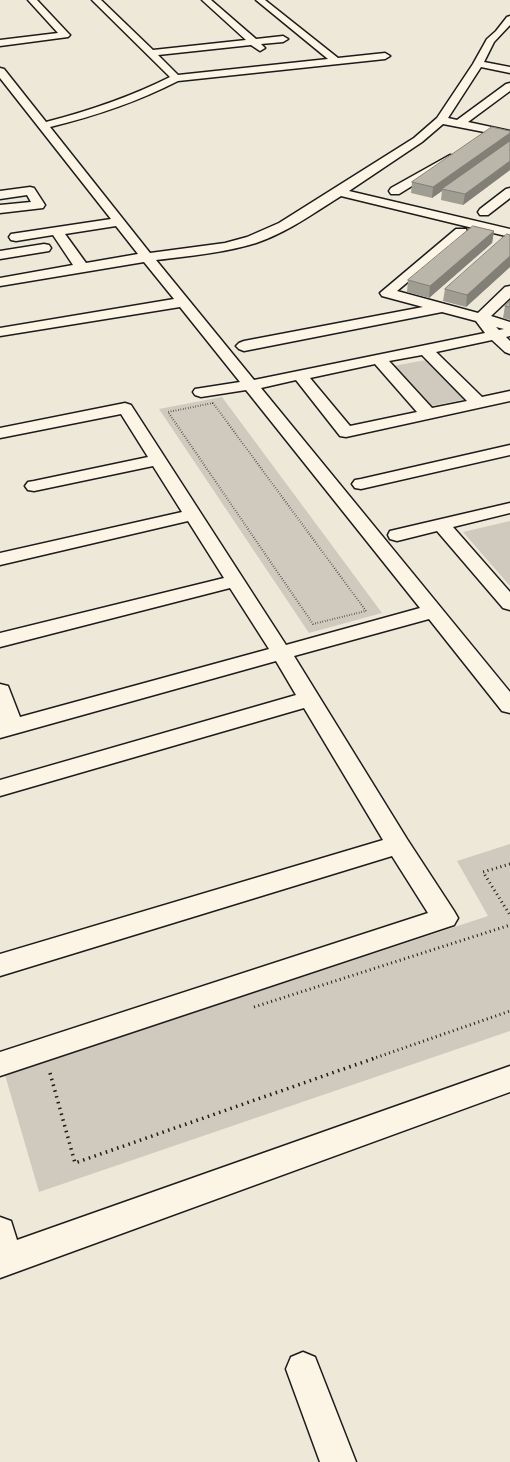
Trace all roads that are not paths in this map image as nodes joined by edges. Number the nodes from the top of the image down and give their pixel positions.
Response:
1 (32, 0) edge
2 (96, 0) edge
3 (206, 0) edge
4 (260, 0) edge
5 (510, 20) edge
6 (283, 39) dead end
7 (490, 41) junction
8 (254, 42) junction
9 (0, 43) edge
10 (502, 43) dead end
11 (151, 53) junction
12 (385, 56) dead end
13 (336, 61) junction
14 (478, 64) junction
15 (282, 67) junction
16 (510, 70) edge
17 (0, 71) edge
18 (176, 78) junction
19 (510, 86) edge
20 (441, 120) junction
21 (458, 124) junction
22 (44, 126) junction
23 (493, 131) junction
24 (510, 134) edge
25 (480, 139) edge
26 (460, 151) edge
27 (395, 191) dead end
28 (339, 192) junction
29 (510, 192) edge
30 (0, 195) edge
31 (1, 208) edge
32 (484, 212) dead end
33 (119, 222) junction
34 (57, 231) junction
35 (461, 232) dead end
36 (510, 233) edge
37 (16, 238) junction
38 (65, 245) junction
39 (22, 252) junction
40 (0, 255) edge
41 (147, 258) junction
42 (82, 268) junction
43 (0, 282) edge
44 (510, 290) edge
45 (184, 302) junction
46 (441, 308) junction
47 (481, 318) junction
48 (510, 326) edge
49 (0, 332) edge
50 (510, 332) edge
51 (495, 335) junction
52 (244, 346) dead end
53 (510, 349) edge
54 (426, 350) junction
55 (379, 359) junction
56 (300, 375) junction
57 (251, 385) junction
58 (201, 392) dead end
59 (510, 396) edge
60 (479, 403) junction
61 (428, 414) junction
62 (0, 434) edge
63 (509, 452) edge
64 (158, 460) junction
65 (361, 484) dead end
66 (34, 486) dead end
67 (510, 508) edge
68 (193, 515) junction
69 (440, 524) junction
70 (397, 535) dead end
71 (0, 559) edge
72 (236, 581) junction
73 (510, 604) edge
74 (434, 611) junction
75 (0, 640) edge
76 (282, 654) junction
77 (0, 691) edge
78 (309, 699) junction
79 (510, 706) edge
80 (6, 728) edge
81 (0, 788) edge
82 (398, 845) junction
83 (0, 965) edge
84 (0, 1064) edge
85 (510, 1079) edge
86 (2, 1251) edge
87 (303, 1369) dead end
88 (338, 1462) edge

1 - 9 street
2 - 11 street
3 - 8 street
4 - 13 street
5 - 7 street
6 - 8 street
7 - 10 street
7 - 14 street
8 - 11 street
8 - 15 street
11 - 18 street
12 - 13 street
13 - 15 street
14 - 16 street
14 - 20 street
15 - 18 street
17 - 22 street
18 - 22 street
19 - 21 street
20 - 21 street
20 - 28 street
21 - 23 street
22 - 33 street
23 - 24 street
23 - 25 street
26 - 27 street
28 - 36 street
28 - 41 street
29 - 32 street
30 - 31 street
31 - 37 street
33 - 34 street
33 - 41 street
34 - 37 street
34 - 38 street
35 - 46 street
37 - 39 street
38 - 39 street
38 - 42 street
39 - 40 street
41 - 42 street
41 - 45 street
42 - 43 street
44 - 47 street
45 - 49 street
45 - 57 street
46 - 47 street
46 - 52 street
47 - 48 street
47 - 51 street
50 - 51 street
51 - 53 street
51 - 54 street
54 - 55 street
54 - 60 street
55 - 56 street
55 - 61 street
56 - 57 street
56 - 61 street
57 - 58 street
57 - 74 street
59 - 60 street
60 - 61 street
62 - 64 street
63 - 65 street
64 - 66 street
64 - 68 street
67 - 69 street
68 - 71 street
68 - 72 street
69 - 70 street
69 - 73 street
72 - 75 street
72 - 76 street
74 - 76 street
74 - 79 street
76 - 78 street
76 - 80 street
77 - 80 street
78 - 81 street
78 - 82 street
82 - 83 street
82 - 84 street
85 - 86 street
87 - 88 street

